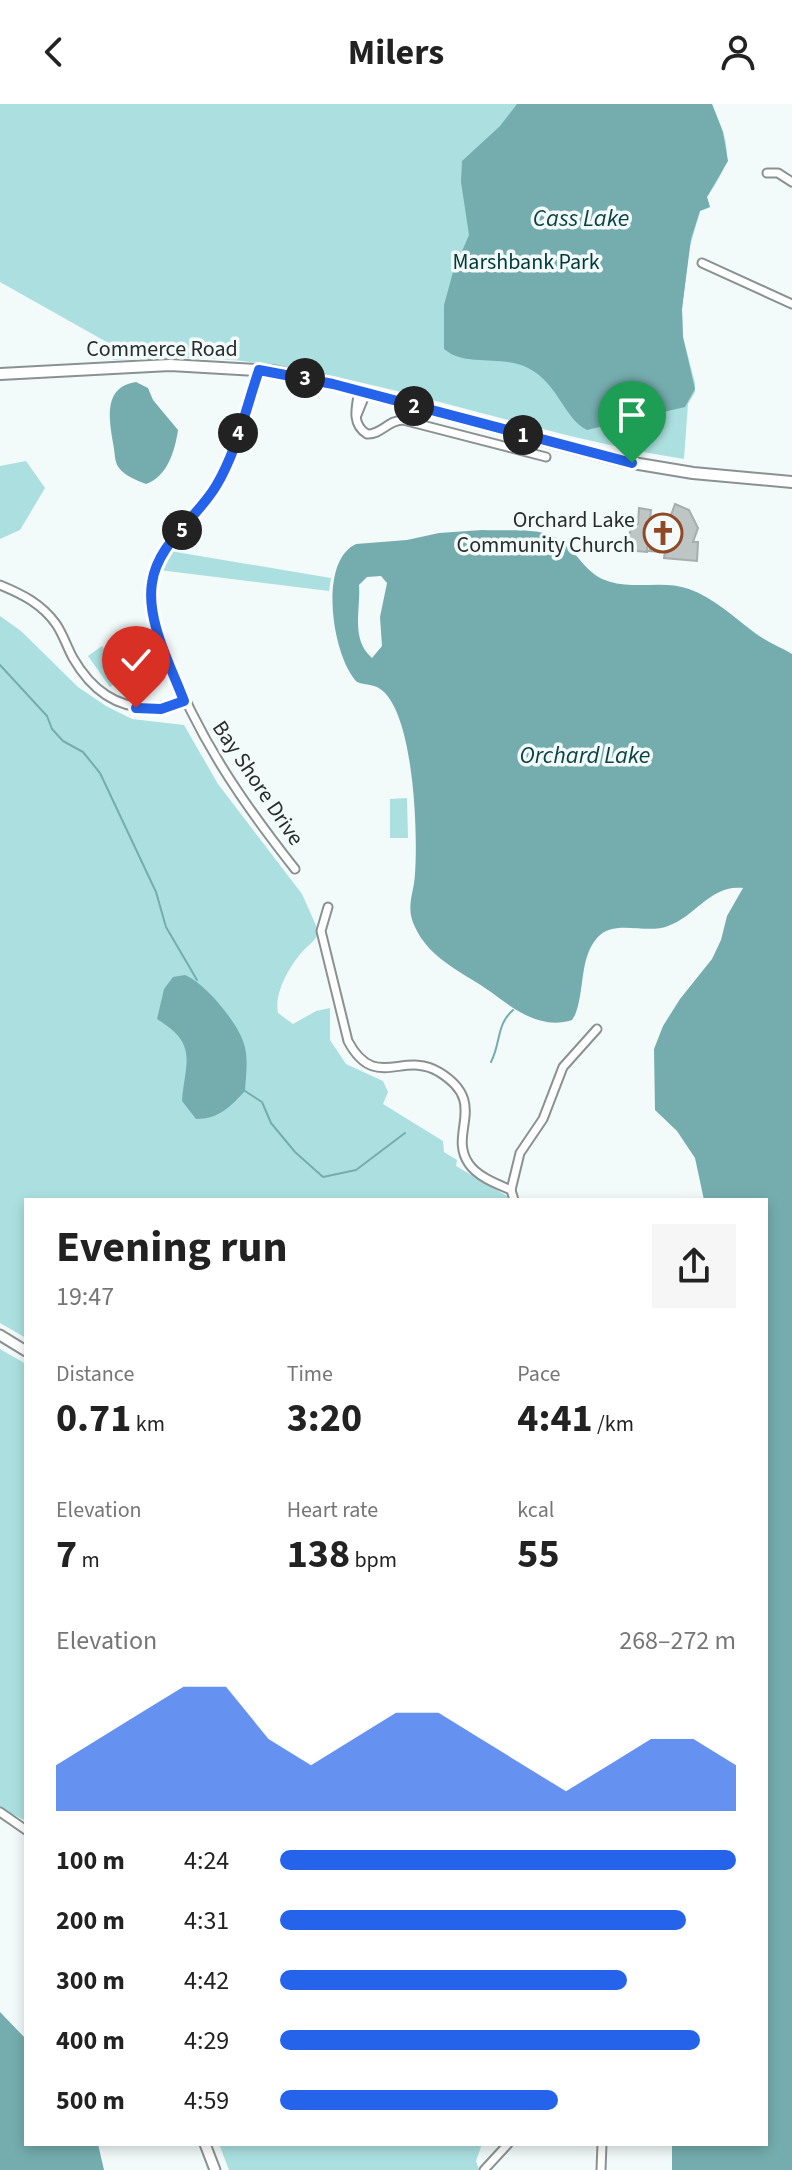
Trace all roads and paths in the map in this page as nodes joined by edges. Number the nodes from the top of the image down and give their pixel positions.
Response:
1 (767, 173) dead end
2 (792, 182) edge
3 (702, 263) dead end
4 (792, 304) edge
5 (259, 370) junction
6 (0, 374) edge
7 (362, 392) junction
8 (546, 457) dead end
9 (792, 482) edge
10 (0, 585) edge
11 (184, 701) junction
12 (295, 869) dead end
13 (328, 907) dead end
14 (597, 1029) dead end
15 (511, 1190) junction
16 (513, 1198) edge
17 (0, 1335) edge
18 (24, 1350) edge
19 (0, 1812) edge
20 (24, 1829) edge
21 (206, 2146) edge
22 (506, 2146) edge
23 (602, 2146) edge
24 (215, 2170) edge
25 (484, 2170) edge
26 (601, 2170) edge

1 - 2 street
3 - 4 street
5 - 6 main road, Commerce Road
5 - 7 main road, Commerce Road
5 - 11 street, Bay Shore Drive
7 - 8 street
7 - 9 main road, Commerce Road
10 - 11 street
11 - 12 street, Bay Shore Drive
13 - 15 street
14 - 15 street
15 - 16 street
17 - 18 street
19 - 20 street
21 - 24 street
22 - 25 street
23 - 26 street

